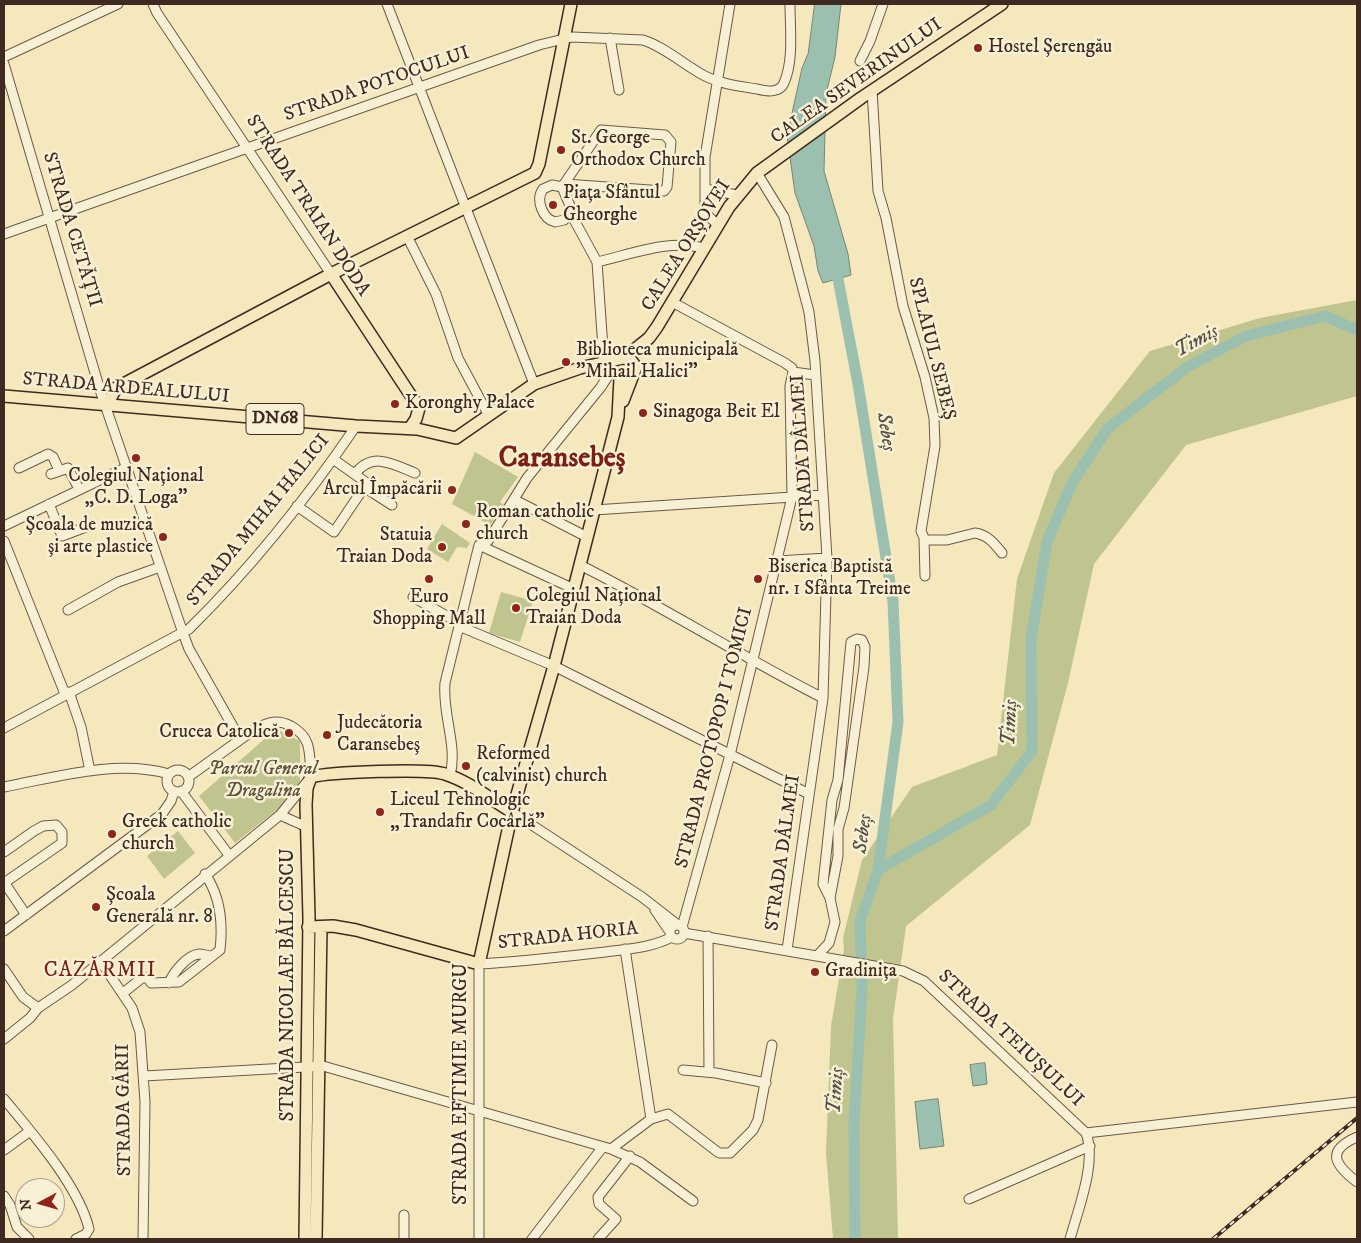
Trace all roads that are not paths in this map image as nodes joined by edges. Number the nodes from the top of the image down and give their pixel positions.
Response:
1 (118, 4) edge
2 (153, 4) edge
3 (387, 4) edge
4 (571, 4) edge
5 (730, 4) edge
6 (790, 4) edge
7 (883, 4) edge
8 (1002, 4) edge
9 (610, 38) junction
10 (564, 39) junction
11 (4, 57) edge
12 (860, 61) dead end
13 (4, 64) edge
14 (717, 81) junction
15 (421, 88) junction
16 (619, 90) dead end
17 (872, 90) junction
18 (858, 100) junction
19 (872, 110) junction
20 (248, 146) junction
21 (760, 171) junction
22 (532, 175) junction
23 (564, 186) junction
24 (544, 188) junction
25 (704, 189) junction
26 (737, 195) junction
27 (466, 206) junction
28 (571, 214) junction
29 (50, 218) junction
30 (718, 225) junction
31 (4, 234) edge
32 (407, 236) junction
33 (705, 248) junction
34 (597, 262) junction
35 (331, 274) junction
36 (672, 302) junction
37 (649, 338) junction
38 (621, 359) junction
39 (610, 370) junction
40 (634, 372) junction
41 (793, 372) junction
42 (815, 375) junction
43 (534, 384) junction
44 (4, 396) edge
45 (107, 405) junction
46 (619, 410) junction
47 (489, 416) junction
48 (356, 426) junction
49 (410, 428) junction
50 (334, 459) junction
51 (127, 467) junction
52 (19, 468) dead end
53 (415, 472) dead end
54 (355, 474) junction
55 (366, 485) junction
56 (79, 489) junction
57 (823, 495) junction
58 (792, 497) junction
59 (515, 500) junction
60 (49, 504) junction
61 (392, 505) dead end
62 (297, 506) junction
63 (594, 510) junction
64 (91, 525) dead end
65 (4, 526) edge
66 (587, 538) junction
67 (924, 539) junction
68 (4, 541) edge
69 (479, 545) junction
70 (1002, 553) dead end
71 (827, 558) junction
72 (777, 561) junction
73 (580, 564) junction
74 (160, 568) junction
75 (926, 576) dead end
76 (574, 589) junction
77 (413, 597) dead end
78 (68, 610) dead end
79 (459, 625) junction
80 (183, 633) junction
81 (752, 662) junction
82 (554, 666) junction
83 (67, 694) junction
84 (823, 698) junction
85 (4, 728) edge
86 (240, 739) junction
87 (730, 755) junction
88 (90, 771) junction
89 (169, 774) junction
90 (450, 776) junction
91 (188, 777) junction
92 (311, 777) junction
93 (4, 787) edge
94 (178, 791) junction
95 (809, 794) junction
96 (512, 812) junction
97 (280, 815) junction
98 (307, 827) junction
99 (4, 852) edge
100 (229, 855) junction
101 (205, 874) junction
102 (4, 882) edge
103 (830, 898) junction
104 (651, 904) junction
105 (26, 915) junction
106 (308, 927) junction
107 (321, 927) junction
108 (681, 928) junction
109 (4, 931) edge
110 (671, 935) junction
111 (708, 936) junction
112 (625, 949) junction
113 (787, 950) junction
114 (812, 956) junction
115 (101, 962) junction
116 (479, 964) junction
117 (4, 969) edge
118 (123, 992) junction
119 (38, 1008) junction
120 (4, 1039) edge
121 (772, 1045) dead end
122 (307, 1065) junction
123 (319, 1065) junction
124 (683, 1070) dead end
125 (708, 1072) junction
126 (144, 1076) junction
127 (766, 1083) junction
128 (4, 1099) edge
129 (1357, 1102) edge
130 (480, 1111) junction
131 (651, 1119) junction
132 (30, 1130) junction
133 (1086, 1133) junction
134 (1357, 1137) edge
135 (1090, 1146) junction
136 (607, 1148) junction
137 (4, 1150) edge
138 (630, 1156) junction
139 (1357, 1182) edge
140 (4, 1196) edge
141 (969, 1199) dead end
142 (693, 1202) dead end
143 (404, 1215) dead end
144 (29, 1239) edge
145 (76, 1239) edge
146 (143, 1239) edge
147 (304, 1239) edge
148 (316, 1239) edge
149 (404, 1239) edge
150 (479, 1239) edge
151 (532, 1239) edge
152 (598, 1239) edge
153 (1070, 1239) edge

1 - 11 street
2 - 20 street, STRADA TRAIAN DODA
3 - 15 street
4 - 10 main road
5 - 14 street
6 - 14 street, STRADA POTOCULUI
7 - 12 street
8 - 17 main road, CALEA SEVERINULUI
9 - 10 street, STRADA POTOCULUI
9 - 14 street, STRADA POTOCULUI
9 - 16 street
10 - 15 street, STRADA POTOCULUI
10 - 22 main road
13 - 29 street, STRADA CETĂȚII
14 - 25 street
15 - 20 street, STRADA POTOCULUI
15 - 27 street
17 - 18 main road, CALEA SEVERINULUI
17 - 19 street, SPLAIUL SEBEȘ
18 - 19 street
18 - 21 main road, CALEA SEVERINULUI
19 - 67 street, SPLAIUL SEBEȘ
20 - 29 street, STRADA POTOCULUI
20 - 35 street, STRADA TRAIAN DODA
21 - 26 main road, CALEA ORȘOVEI
21 - 42 street, STRADA DÂLMEI
22 - 24 street
22 - 27 main road
23 - 23 street
23 - 24 street
23 - 28 street
24 - 28 street
25 - 26 street
25 - 30 street
26 - 30 main road, CALEA ORȘOVEI
27 - 32 main road
27 - 43 street
28 - 34 street
29 - 31 street, STRADA POTOCULUI
29 - 45 street, STRADA CETĂȚII
30 - 33 main road, CALEA ORȘOVEI
32 - 35 main road
32 - 47 street
33 - 34 street
33 - 36 main road, CALEA ORȘOVEI
34 - 39 street
35 - 45 main road
35 - 49 main road, STRADA TRAIAN DODA
36 - 37 main road, CALEA ORȘOVEI
36 - 41 street
37 - 38 main road, CALEA ORȘOVEI
37 - 40 main road, CALEA ORȘOVEI
38 - 39 main road
38 - 40 main road
39 - 40 main road, DN68
39 - 43 main road, DN68
39 - 46 main road
39 - 59 street
40 - 46 main road, CALEA ORȘOVEI
41 - 42 street
41 - 58 street, STRADA PROTOPOP I TOMICI
42 - 57 street, STRADA DÂLMEI
43 - 47 main road, DN68
44 - 45 main road, STRADA ARDEALULUI / DN68
45 - 48 main road, STRADA ARDEALULUI / DN68
45 - 51 street, STRADA CETĂȚII
46 - 63 main road, STRADA EFTIMIE MURGU
47 - 49 main road, STRADA ARDEALULUI / DN68
48 - 49 main road, STRADA ARDEALULUI / DN68
48 - 50 street, STRADA MIHAI HALICI
50 - 54 street
50 - 62 street, STRADA MIHAI HALICI
51 - 56 street
51 - 74 street, STRADA CETĂȚII
52 - 56 street
53 - 54 street
54 - 55 street
55 - 61 street
55 - 62 street
56 - 60 street
57 - 58 street
57 - 71 street, STRADA DÂLMEI
58 - 63 street
58 - 72 street, STRADA PROTOPOP I TOMICI
59 - 66 street
59 - 69 street
60 - 64 street
60 - 65 street
62 - 80 street, STRADA MIHAI HALICI
63 - 66 main road, STRADA EFTIMIE MURGU
66 - 73 main road, STRADA EFTIMIE MURGU
67 - 70 street
67 - 75 street, SPLAIUL SEBEȘ
68 - 83 street
69 - 76 street
69 - 79 street
71 - 72 street
71 - 84 street, STRADA DÂLMEI
72 - 81 street, STRADA PROTOPOP I TOMICI
73 - 76 main road, STRADA EFTIMIE MURGU
73 - 81 street
74 - 78 street
74 - 80 street, STRADA CETĂȚII
76 - 82 main road, STRADA EFTIMIE MURGU
77 - 79 street
79 - 82 street
79 - 90 street
80 - 83 street, STRADA MIHAI HALICI
80 - 86 street, STRADA CETĂȚII
81 - 84 street
81 - 87 street, STRADA PROTOPOP I TOMICI
82 - 87 street
82 - 96 main road, STRADA EFTIMIE MURGU
83 - 85 street, STRADA MIHAI HALICI
83 - 88 street
84 - 95 street, STRADA DÂLMEI
86 - 91 street
86 - 92 street, STRADA NICOLAE BĂLCESCU
87 - 95 street
87 - 108 street, STRADA PROTOPOP I TOMICI
88 - 89 street
88 - 93 street
89 - 91 street
89 - 94 street
90 - 92 main road
90 - 96 main road
91 - 94 street
92 - 97 street
92 - 98 main road, STRADA NICOLAE BĂLCESCU
94 - 100 street
94 - 105 street
95 - 113 street, STRADA DÂLMEI
96 - 104 street
96 - 116 main road, STRADA EFTIMIE MURGU
97 - 98 street
97 - 100 street
98 - 106 main road, STRADA NICOLAE BĂLCESCU
99 - 102 street
100 - 101 street
101 - 115 street
101 - 118 street
102 - 105 street
103 - 103 street
103 - 114 street
104 - 108 street
104 - 110 street
105 - 109 street
106 - 107 main road, STRADA HORIA
106 - 122 main road, STRADA NICOLAE BĂLCESCU
107 - 116 main road, STRADA HORIA
107 - 123 main road, STRADA NICOLAE BĂLCESCU
108 - 110 street
108 - 110 street, STRADA HORIA
108 - 111 street, STRADA TEIUȘULUI
110 - 112 street, STRADA HORIA
111 - 113 street, STRADA TEIUȘULUI
111 - 125 street
112 - 116 street, STRADA HORIA
112 - 131 street
113 - 114 street, STRADA TEIUȘULUI
114 - 133 street, STRADA TEIUȘULUI
115 - 118 street, STRADA GĂRII
115 - 119 street
116 - 130 street, STRADA EFTIMIE MURGU
117 - 119 street
118 - 126 street, STRADA GĂRII
119 - 120 street
121 - 127 street
122 - 123 street
122 - 126 street
122 - 147 main road, STRADA NICOLAE BĂLCESCU
123 - 130 street
123 - 148 main road, STRADA NICOLAE BĂLCESCU
124 - 125 street
125 - 127 street
126 - 146 street, STRADA GĂRII
127 - 131 street
128 - 132 street
129 - 133 street
130 - 136 street
130 - 150 street, STRADA EFTIMIE MURGU
131 - 136 street
132 - 137 street
132 - 145 street
133 - 135 street, STRADA TEIUȘULUI
134 - 139 street
135 - 141 street
135 - 153 street, STRADA TEIUȘULUI
136 - 138 street
136 - 151 street
138 - 142 street
138 - 152 street
140 - 144 street
143 - 149 street

